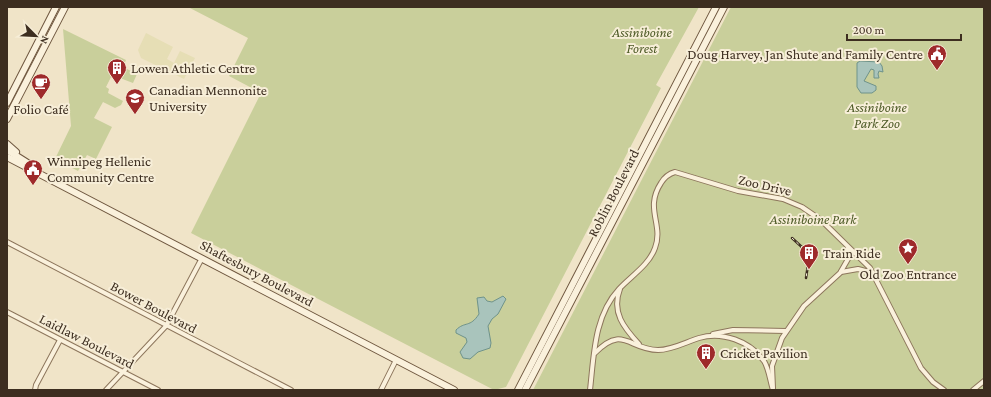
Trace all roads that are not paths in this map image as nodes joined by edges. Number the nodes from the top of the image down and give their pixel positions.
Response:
1 (56, 7) edge
2 (64, 7) edge
3 (716, 7) edge
4 (724, 7) edge
5 (7, 103) edge
6 (7, 119) edge
7 (7, 144) edge
8 (7, 150) edge
9 (7, 157) edge
10 (29, 163) junction
11 (48, 177) junction
12 (7, 242) edge
13 (848, 248) junction
14 (202, 257) junction
15 (840, 273) junction
16 (873, 273) junction
17 (621, 286) junction
18 (7, 312) edge
19 (166, 326) junction
20 (786, 332) junction
21 (707, 335) junction
22 (60, 340) junction
23 (639, 345) junction
24 (595, 354) junction
25 (396, 360) junction
26 (121, 372) junction
27 (984, 381) edge
28 (975, 389) edge
29 (36, 390) edge
30 (106, 390) edge
31 (158, 390) edge
32 (291, 390) edge
33 (381, 390) edge
34 (454, 390) edge
35 (518, 390) edge
36 (525, 390) edge
37 (590, 390) edge
38 (773, 390) edge
39 (944, 390) edge

1 - 5 main road
2 - 6 main road
3 - 35 main road, Roblin Boulevard
4 - 36 main road, Roblin Boulevard
7 - 10 main road
8 - 10 main road, Shaftesbury Boulevard
9 - 11 main road, Shaftesbury Boulevard
10 - 11 main road, Shaftesbury Boulevard
11 - 14 main road, Shaftesbury Boulevard
12 - 19 street, Bower Boulevard
13 - 15 street
13 - 16 street, Zoo Drive
13 - 17 street, Zoo Drive
14 - 19 street
14 - 25 main road, Shaftesbury Boulevard
15 - 16 street
15 - 20 street
16 - 39 street, Zoo Drive
17 - 23 street
17 - 24 street, Zoo Drive
18 - 22 street, Laidlaw Boulevard
19 - 26 street
19 - 32 street, Bower Boulevard
20 - 21 street
20 - 38 street
21 - 23 street
21 - 38 street
22 - 26 street, Laidlaw Boulevard
22 - 29 street
23 - 24 street
24 - 37 street, Zoo Drive
25 - 33 street
25 - 34 main road, Shaftesbury Boulevard
26 - 30 street
26 - 31 street, Laidlaw Boulevard
27 - 28 street

